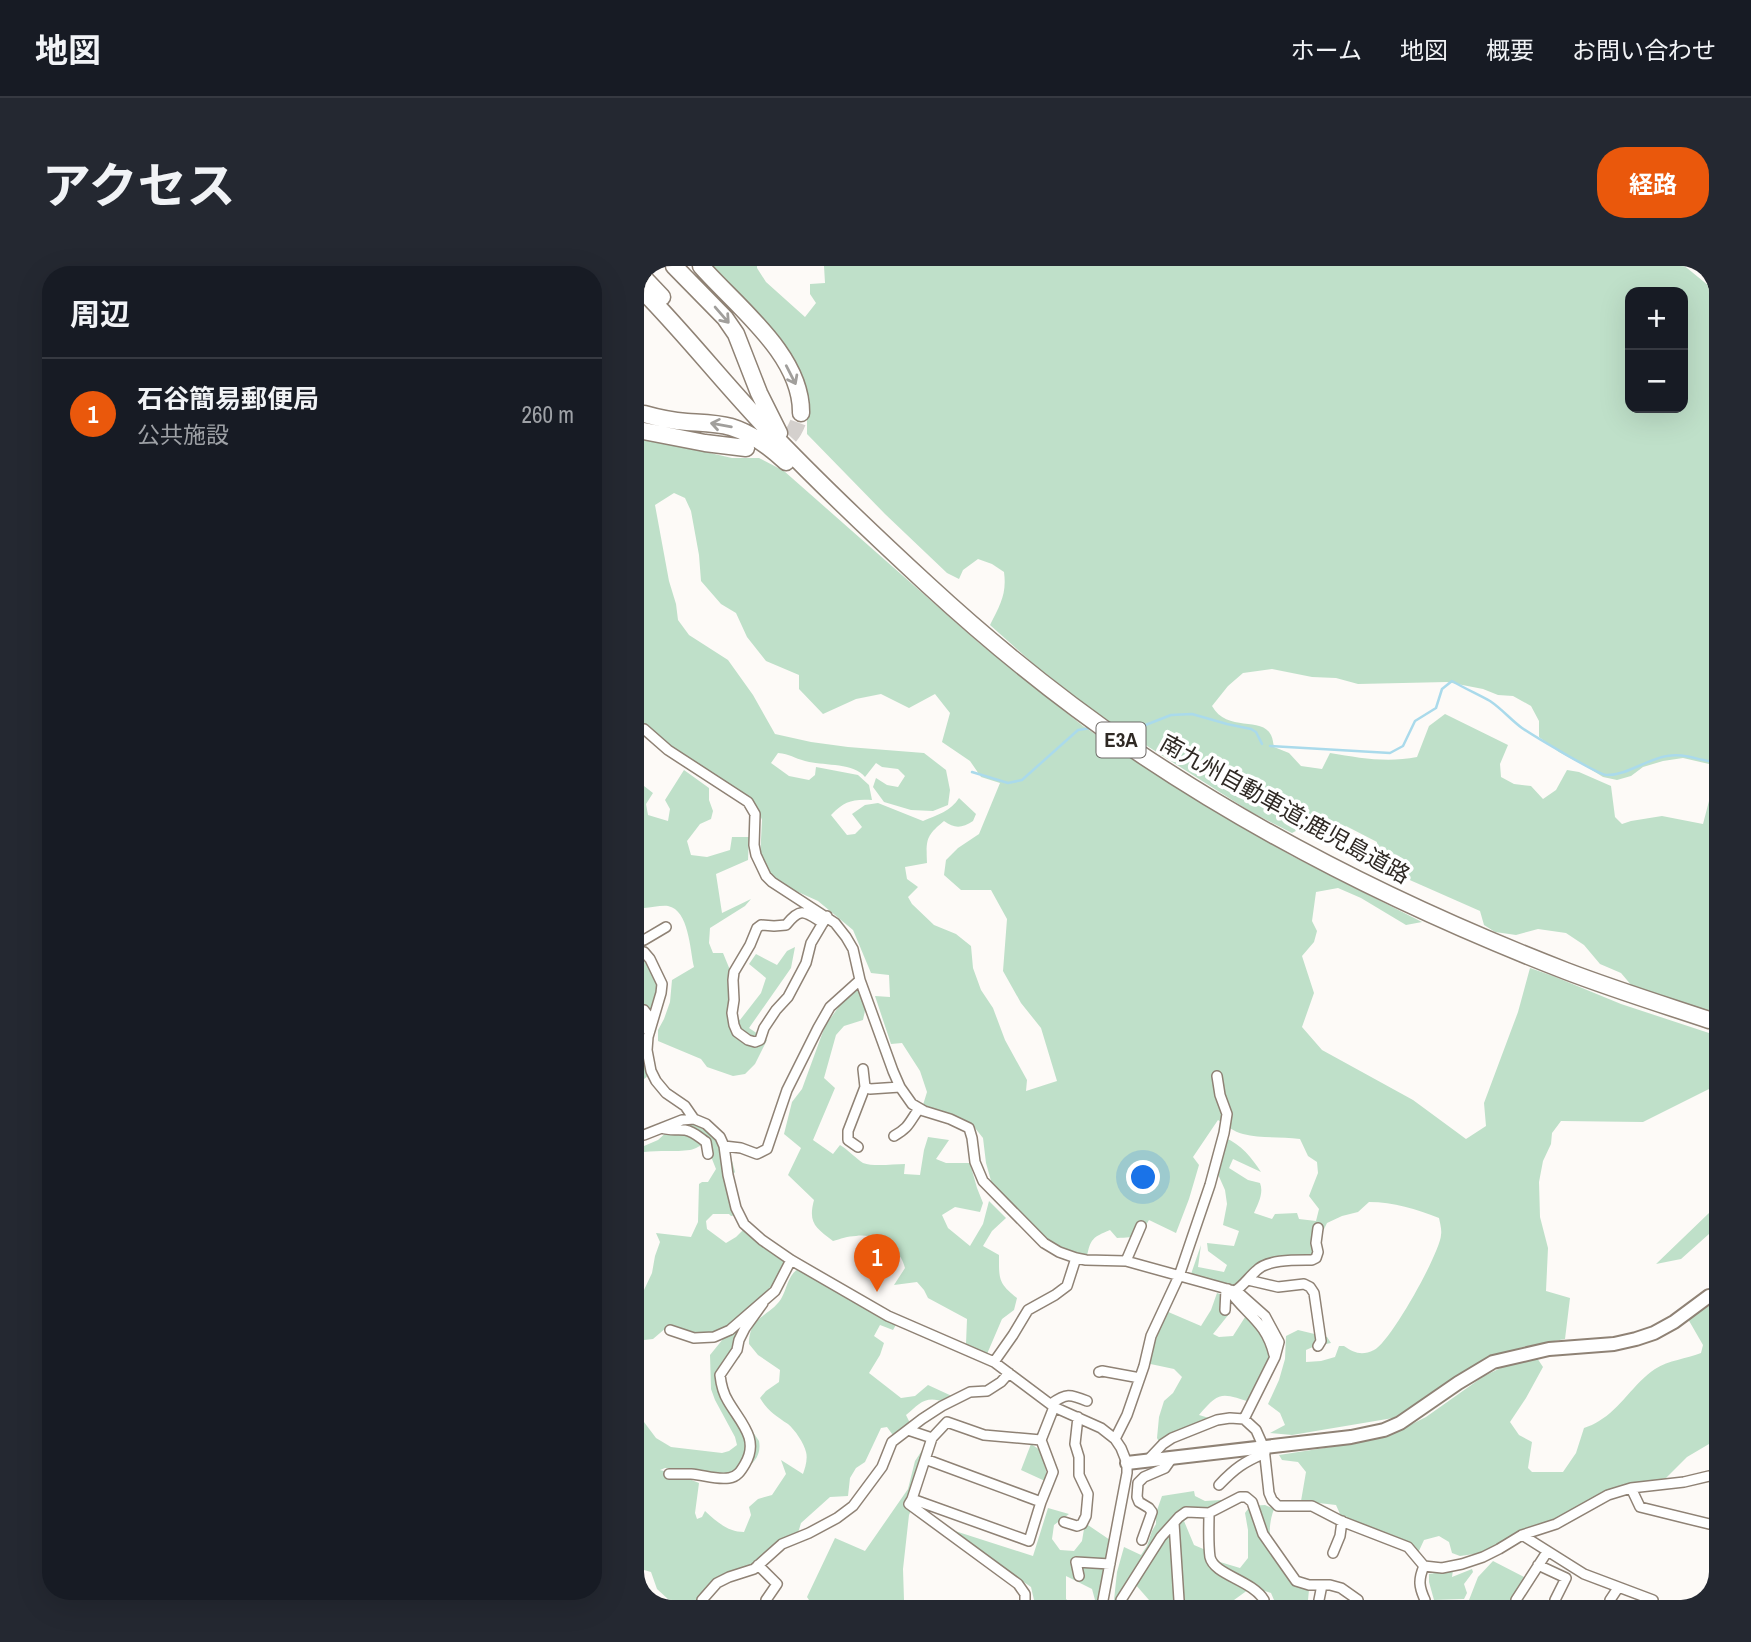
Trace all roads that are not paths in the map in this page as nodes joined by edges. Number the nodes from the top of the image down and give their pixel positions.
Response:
1 (674, 266) edge
2 (701, 266) edge
3 (644, 278) edge
4 (644, 292) edge
5 (801, 413) tunnel mouth
6 (644, 414) edge
7 (644, 431) edge
8 (780, 436) junction
9 (746, 448) dead end
10 (800, 462) junction
11 (928, 585) junction
12 (644, 729) edge
13 (825, 920) junction
14 (666, 927) dead end
15 (644, 940) edge
16 (644, 952) edge
17 (644, 962) edge
18 (656, 970) junction
19 (860, 981) junction
20 (644, 1010) edge
21 (1709, 1020) edge
22 (649, 1031) junction
23 (863, 1069) dead end
24 (1217, 1076) dead end
25 (865, 1087) junction
26 (900, 1087) junction
27 (919, 1109) junction
28 (694, 1119) junction
29 (662, 1128) junction
30 (644, 1135) edge
31 (894, 1136) dead end
32 (724, 1146) junction
33 (858, 1147) dead end
34 (708, 1154) dead end
35 (1141, 1226) dead end
36 (1318, 1228) dead end
37 (1076, 1258) junction
38 (791, 1260) junction
39 (1126, 1261) junction
40 (1179, 1276) junction
41 (1248, 1280) junction
42 (1229, 1290) junction
43 (1709, 1296) edge
44 (764, 1303) junction
45 (1225, 1310) dead end
46 (670, 1330) dead end
47 (1318, 1346) dead end
48 (993, 1362) junction
49 (1009, 1373) junction
50 (1099, 1373) dead end
51 (1140, 1378) junction
52 (1087, 1401) dead end
53 (1052, 1406) junction
54 (1078, 1417) junction
55 (1244, 1419) junction
56 (908, 1430) junction
57 (932, 1438) junction
58 (1115, 1439) junction
59 (1041, 1440) junction
60 (1264, 1451) junction
61 (925, 1458) junction
62 (1172, 1458) junction
63 (1147, 1461) junction
64 (1127, 1463) junction
65 (670, 1474) dead end
66 (1709, 1476) edge
67 (1219, 1485) dead end
68 (1631, 1488) junction
69 (912, 1499) junction
70 (1041, 1502) junction
71 (1209, 1513) junction
72 (1342, 1521) junction
73 (1064, 1522) dead end
74 (1174, 1523) junction
75 (1709, 1524) edge
76 (1522, 1535) junction
77 (1142, 1540) dead end
78 (1548, 1552) junction
79 (1333, 1553) dead end
80 (1110, 1564) junction
81 (758, 1565) junction
82 (1538, 1565) junction
83 (1424, 1566) junction
84 (1079, 1576) dead end
85 (1322, 1585) junction
86 (1618, 1588) junction
87 (1520, 1599) edge
88 (702, 1600) edge
89 (766, 1600) edge
90 (1025, 1600) edge
91 (1103, 1600) edge
92 (1121, 1600) edge
93 (1179, 1600) edge
94 (1265, 1600) edge
95 (1318, 1600) edge
96 (1358, 1600) edge
97 (1425, 1600) edge
98 (1555, 1600) edge
99 (1611, 1600) edge
100 (1653, 1600) edge

1 -> 8 highway
2 -> 5 highway
3 - 8 highway, 南九州自動車道;鹿児島道路 / E3A
4 - 10 highway, 南九州自動車道;鹿児島道路 / E3A
11 -> 6 highway
7 - 9 highway
8 - 10 highway, 南九州自動車道;鹿児島道路 / E3A
10 - 11 highway, 南九州自動車道;鹿児島道路 / E3A
11 - 21 highway, 南九州自動車道;鹿児島道路 / E3A
12 - 13 street
13 - 13 street
13 - 19 street
14 - 15 street
16 - 18 street
17 - 18 street
18 - 22 street
19 - 26 street
19 - 32 street
20 - 22 street
22 - 28 street
23 - 25 street
24 - 40 street
25 - 26 street
25 - 33 street
26 - 27 street
27 - 31 street
27 - 37 street
28 - 29 street
28 - 32 street
29 - 30 street
29 - 34 street
32 - 38 street
35 - 39 street
36 - 41 street
37 - 39 street
37 - 48 street
38 - 44 street
38 - 48 street
39 - 40 street
40 - 42 street
40 - 51 street
41 - 42 street
41 - 47 street
42 - 45 street
42 - 55 street
43 - 60 street
44 - 46 street
44 - 65 street
48 - 49 street
49 - 53 street
49 - 56 street
50 - 51 street
51 - 58 street
52 - 53 street
53 - 54 street
53 - 59 street
54 - 58 street
54 - 73 street
55 - 60 street
55 - 63 street
56 - 57 street
56 - 81 street
57 - 59 street
57 - 61 street
58 - 64 street
59 - 70 street
60 - 62 street
60 - 67 street
60 - 72 street
61 - 69 street
61 - 70 street
62 - 63 street
62 - 77 street
63 - 64 street
64 - 80 street
66 - 68 street
68 - 75 street
68 - 76 street
69 - 70 street
69 - 90 street
71 - 74 street
71 - 85 street
71 - 94 street
72 - 79 street
72 - 83 street
74 - 92 street
74 - 93 street
76 - 78 street
76 - 83 street
78 - 82 street
78 - 86 street
80 - 84 street
80 - 91 street
81 - 88 street
81 - 89 street
82 - 87 street
82 - 98 street
83 - 97 street
85 - 95 street
85 - 96 street
86 - 99 street
86 - 100 street

